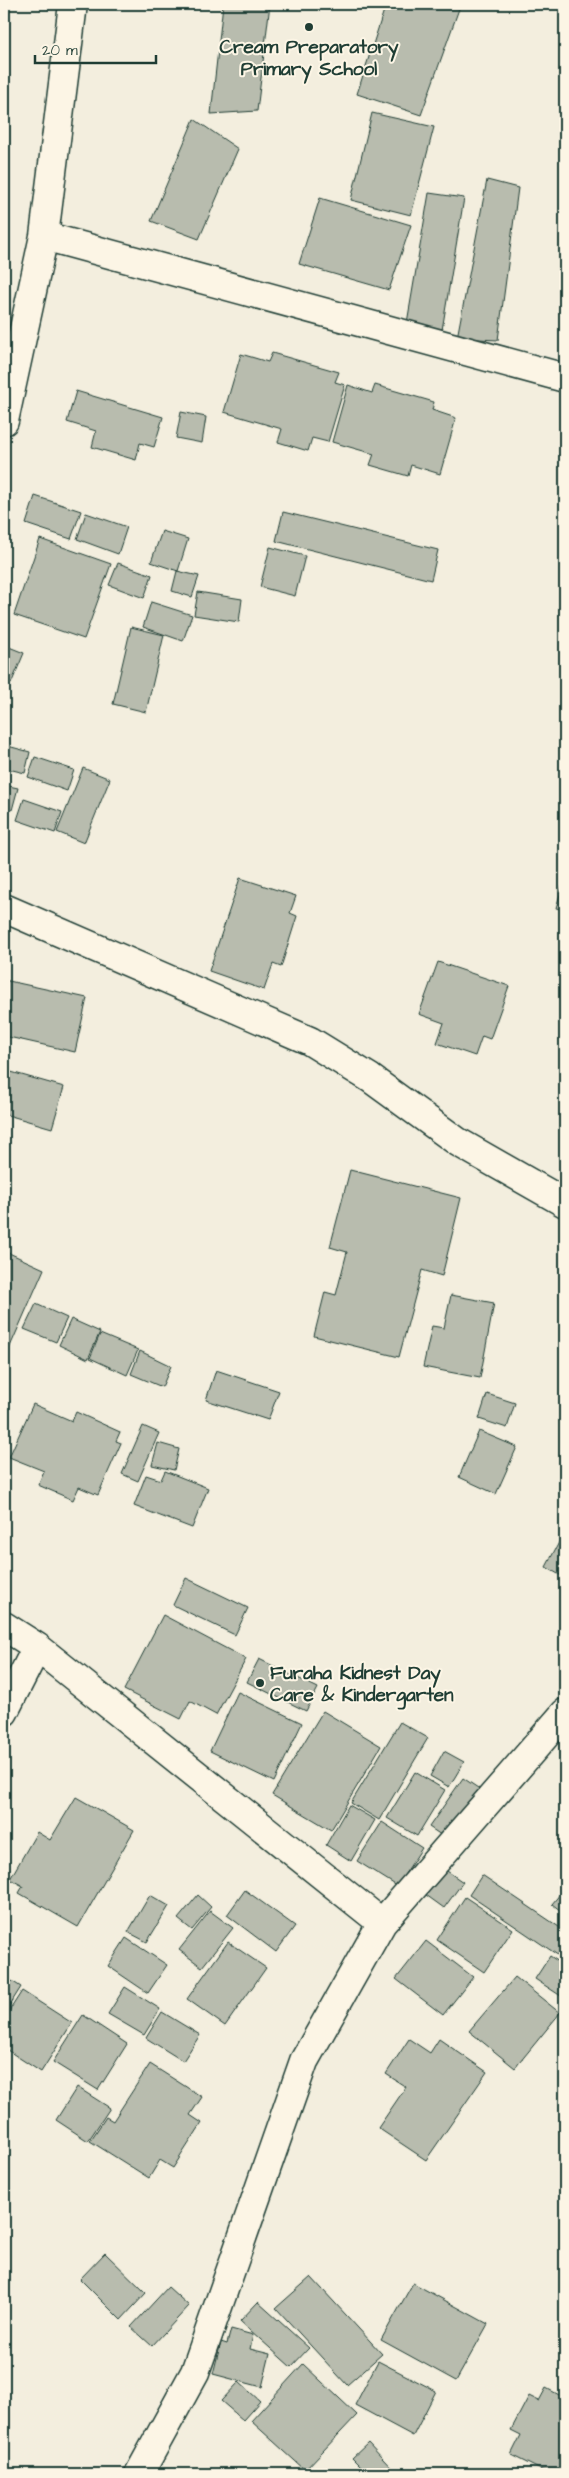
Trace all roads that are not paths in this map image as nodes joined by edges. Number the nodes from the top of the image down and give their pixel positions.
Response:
1 (73, 4) edge
2 (44, 236) junction
3 (565, 378) edge
4 (4, 421) edge
5 (4, 908) edge
6 (565, 1203) edge
7 (4, 1626) edge
8 (37, 1647) junction
9 (4, 1712) edge
10 (565, 1713) edge
11 (382, 1923) junction
12 (139, 2474) edge

1 - 2 street
2 - 3 street
2 - 4 street
5 - 6 street
7 - 8 street
8 - 9 street
8 - 11 street
10 - 11 street
11 - 12 street

